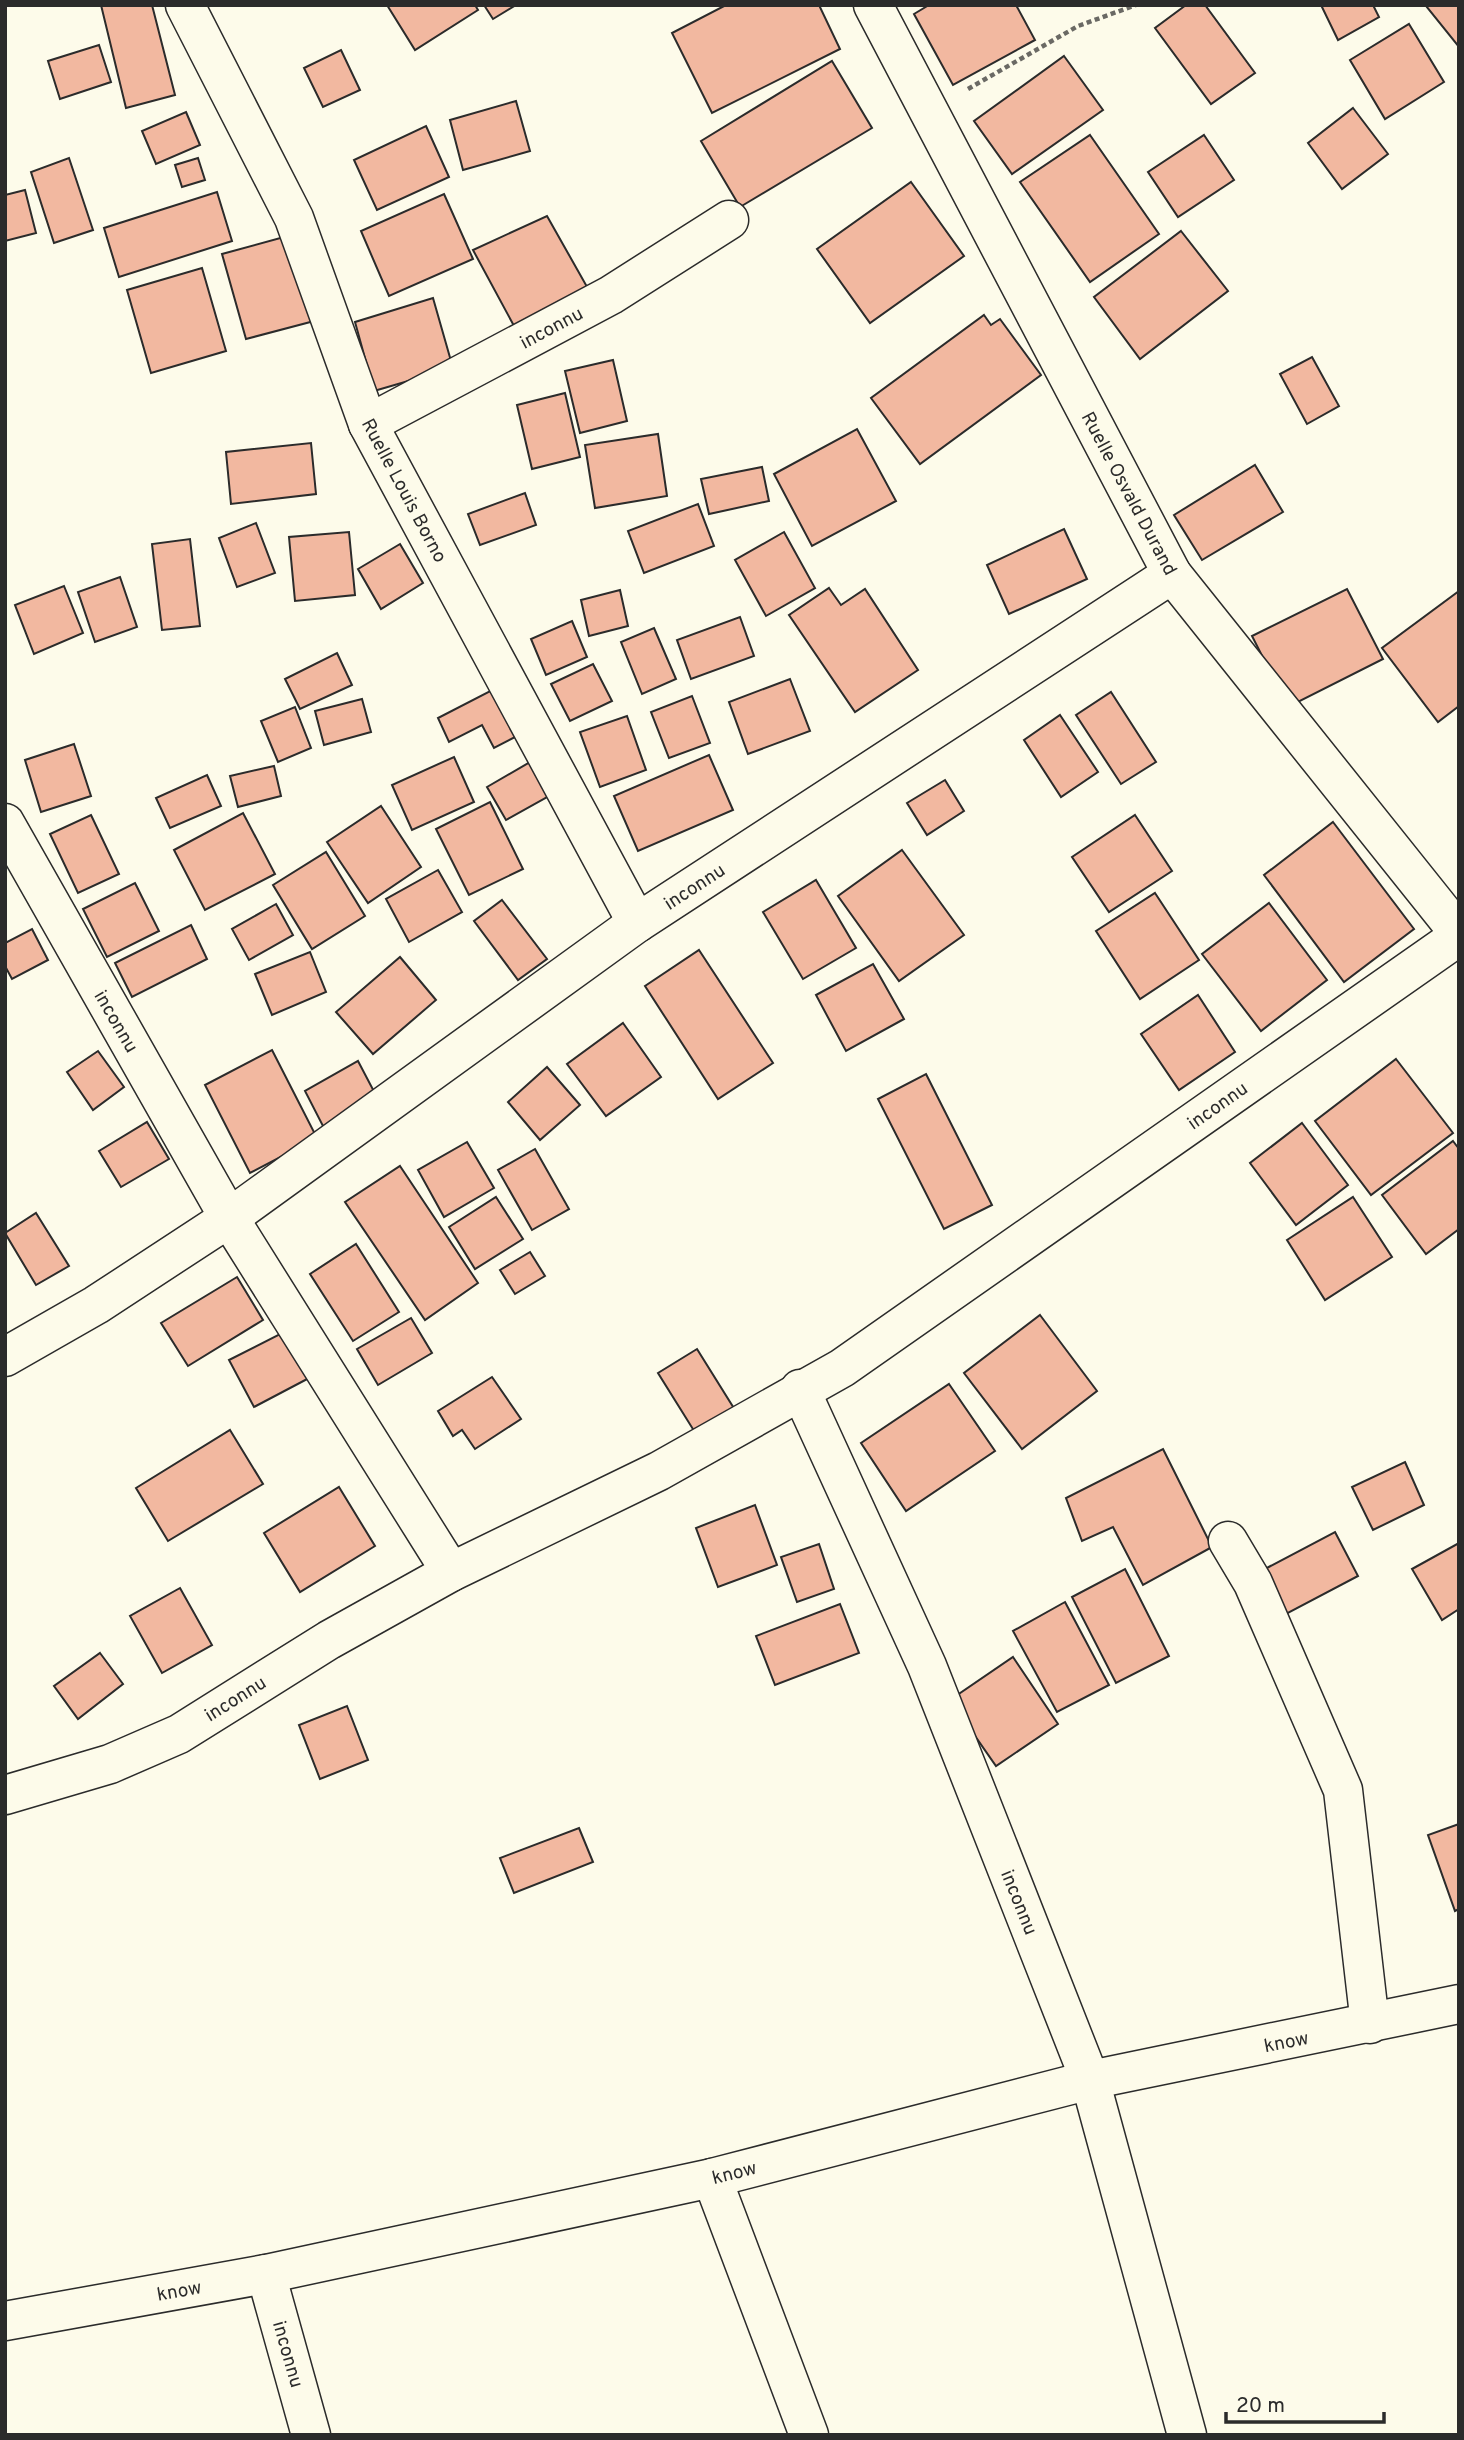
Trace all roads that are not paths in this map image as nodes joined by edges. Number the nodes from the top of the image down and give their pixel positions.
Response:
1 (185, 5) edge
2 (873, 5) edge
3 (729, 220) dead end
4 (368, 424) junction
5 (1172, 574) junction
6 (5, 823) edge
7 (637, 923) junction
8 (1459, 934) edge
9 (229, 1218) junction
10 (5, 1357) edge
11 (800, 1389) junction
12 (1228, 1541) dead end
13 (451, 1572) junction
14 (5, 1795) edge
15 (1459, 2004) edge
16 (1370, 2024) junction
17 (1090, 2080) junction
18 (712, 2178) junction
19 (267, 2274) junction
20 (5, 2321) edge
21 (311, 2435) edge
22 (809, 2435) edge
23 (1187, 2435) edge

1 - 4 street, Ruelle Louis Borno
2 - 5 street, Ruelle Osvald Durand
3 - 4 street, inconnu
4 - 7 street, Ruelle Louis Borno
5 - 7 street, inconnu
5 - 8 street, Ruelle Osvald Durand
6 - 9 street, inconnu
7 - 9 street, inconnu
8 - 11 street, inconnu
9 - 10 street, inconnu
9 - 13 street, inconnu
11 - 13 street, inconnu
11 - 17 street, inconnu
12 - 16 street
13 - 14 street, inconnu
15 - 16 street, know
16 - 17 street, know
17 - 18 street, know
17 - 23 street, inconnu
18 - 19 street, know
18 - 22 street
19 - 20 street, know
19 - 21 street, inconnu

